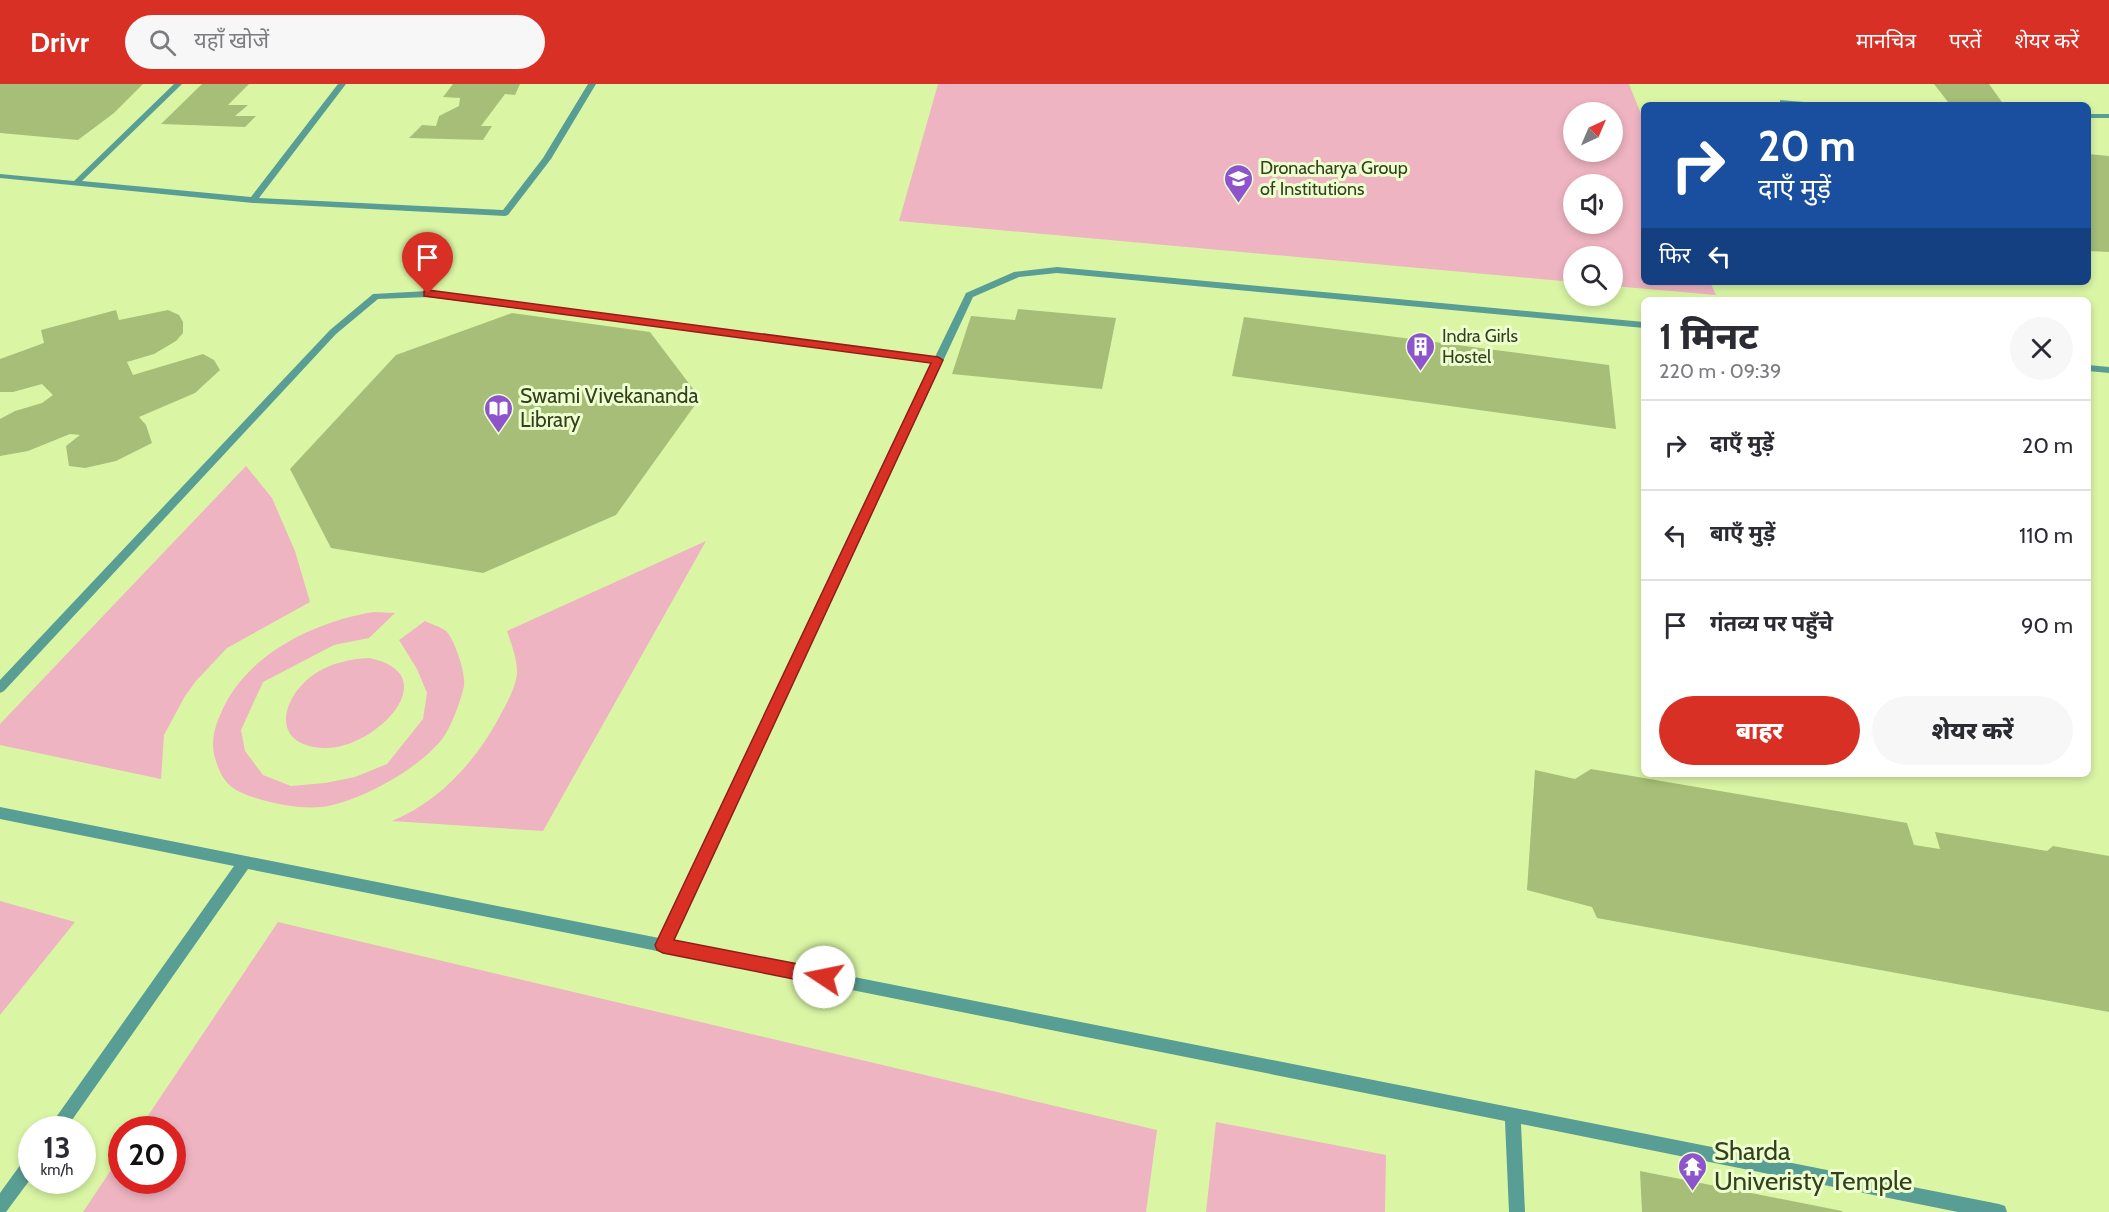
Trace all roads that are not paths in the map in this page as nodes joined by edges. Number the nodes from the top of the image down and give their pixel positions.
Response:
1 (178, 84) edge
2 (342, 84) edge
3 (592, 84) edge
4 (2091, 116) edge
5 (2109, 116) edge
6 (0, 176) edge
7 (75, 184) junction
8 (253, 200) junction
9 (1641, 325) edge
10 (938, 360) junction
11 (2091, 368) edge
12 (2109, 370) edge
13 (0, 688) edge
14 (0, 813) edge
15 (245, 862) junction
16 (663, 945) junction
17 (1513, 1115) junction
18 (65, 1116) edge
19 (18, 1182) edge
20 (0, 1207) edge
21 (1517, 1212) edge
22 (1999, 1212) edge

1 - 7 street
2 - 8 street
3 - 8 street
4 - 5 street
6 - 7 street
7 - 8 street
9 - 10 street
10 - 13 street
10 - 16 street
11 - 12 street
14 - 15 street
15 - 16 street
15 - 18 street
16 - 17 street
17 - 21 street
17 - 22 street
19 - 20 street

